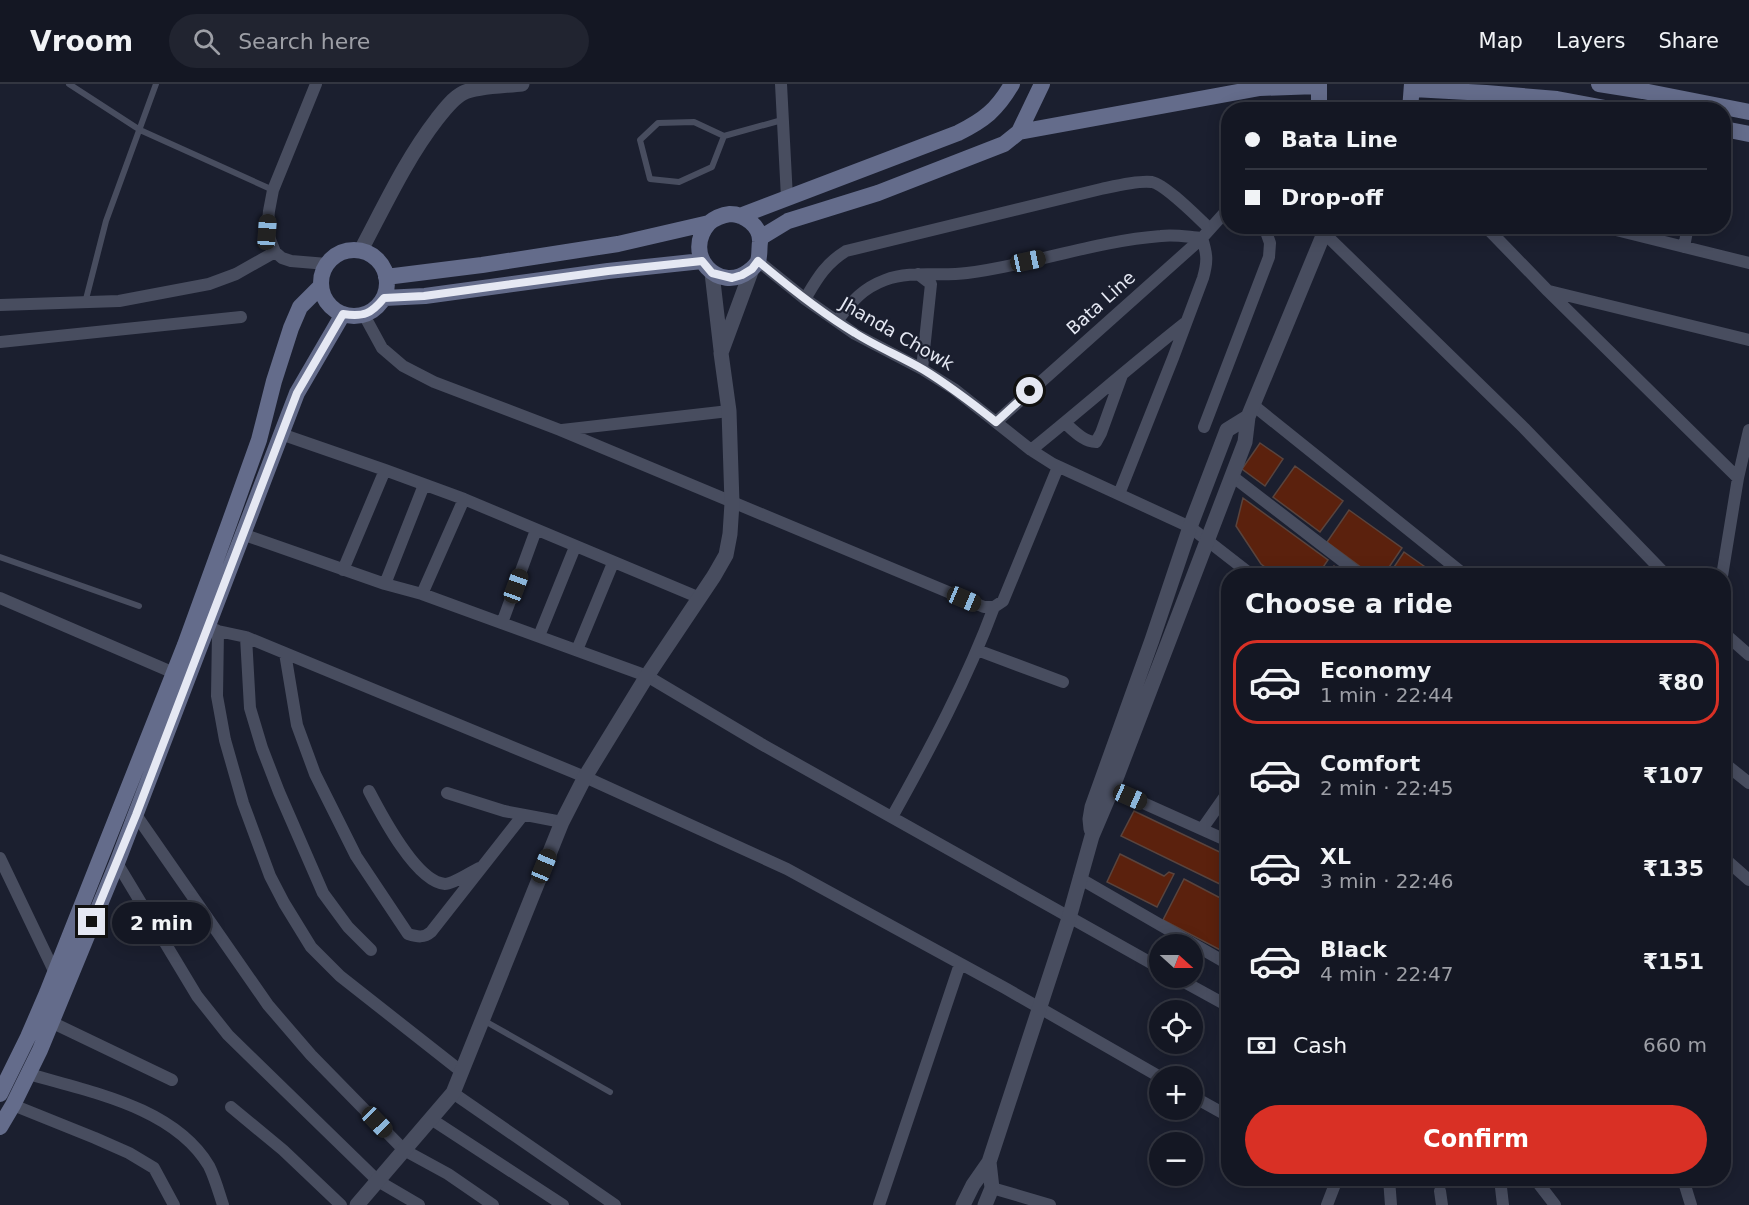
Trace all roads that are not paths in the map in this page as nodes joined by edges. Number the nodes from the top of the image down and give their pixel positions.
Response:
1 (69, 84) edge
2 (156, 84) edge
3 (316, 84) edge
4 (522, 84) edge
5 (781, 84) edge
6 (1012, 84) edge
7 (1042, 84) edge
8 (1599, 84) edge
9 (1318, 85) edge
10 (1256, 86) edge
11 (1413, 87) edge
12 (465, 88) edge
13 (1319, 102) edge
14 (1411, 102) edge
15 (1544, 102) edge
16 (1699, 102) edge
17 (1731, 108) edge
18 (1749, 112) edge
19 (783, 120) junction
20 (140, 130) junction
21 (1731, 130) edge
22 (1019, 132) junction
23 (1749, 134) edge
24 (724, 136) junction
25 (273, 190) junction
26 (787, 198) junction
27 (740, 216) junction
28 (1221, 217) edge
29 (708, 223) junction
30 (1206, 233) junction
31 (1267, 234) edge
32 (1324, 234) edge
33 (1330, 234) edge
34 (1493, 234) edge
35 (1632, 234) edge
36 (1686, 234) edge
37 (760, 238) junction
38 (1684, 247) junction
39 (361, 250) junction
40 (275, 252) junction
41 (1749, 262) edge
42 (327, 264) junction
43 (755, 265) junction
44 (707, 267) junction
45 (918, 273) junction
46 (386, 277) junction
47 (321, 286) junction
48 (1548, 291) junction
49 (384, 298) junction
50 (805, 299) junction
51 (85, 303) junction
52 (0, 305) edge
53 (343, 314) junction
54 (364, 315) junction
55 (241, 317) dead end
56 (837, 321) junction
57 (1186, 322) junction
58 (1749, 340) edge
59 (0, 342) edge
60 (721, 353) junction
61 (922, 369) junction
62 (1122, 374) junction
63 (729, 411) junction
64 (1251, 411) junction
65 (996, 422) junction
66 (1065, 423) junction
67 (1204, 427) dead end
68 (560, 430) junction
69 (1749, 430) edge
70 (280, 434) junction
71 (1031, 450) junction
72 (1058, 467) junction
73 (385, 470) junction
74 (1232, 476) junction
75 (1738, 478) junction
76 (424, 485) junction
77 (1119, 494) junction
78 (464, 500) junction
79 (732, 503) junction
80 (1190, 527) junction
81 (536, 530) junction
82 (242, 534) junction
83 (1207, 540) junction
84 (575, 547) junction
85 (0, 557) edge
86 (613, 563) junction
87 (1243, 568) edge
88 (1352, 568) edge
89 (1456, 568) edge
90 (1659, 568) edge
91 (1723, 568) edge
92 (343, 570) junction
93 (385, 584) junction
94 (422, 594) junction
95 (0, 598) edge
96 (700, 598) junction
97 (139, 606) dead end
98 (994, 607) junction
99 (502, 623) junction
100 (213, 628) junction
101 (539, 636) junction
102 (246, 637) junction
103 (1731, 639) edge
104 (577, 650) junction
105 (977, 650) junction
106 (285, 653) junction
107 (1749, 655) edge
108 (174, 673) junction
109 (647, 676) junction
110 (1063, 682) dead end
111 (1731, 769) edge
112 (585, 777) junction
113 (1749, 783) edge
114 (1112, 789) junction
115 (369, 791) dead end
116 (447, 793) dead end
117 (1221, 802) edge
118 (136, 815) junction
119 (523, 815) junction
120 (892, 817) junction
121 (562, 822) junction
122 (1202, 829) junction
123 (1092, 836) junction
124 (1221, 838) edge
125 (0, 858) edge
126 (117, 863) junction
127 (1731, 864) edge
128 (483, 866) junction
129 (1079, 878) junction
130 (1749, 880) edge
131 (1069, 918) junction
132 (371, 950) dead end
133 (1221, 960) edge
134 (1149, 962) edge
135 (960, 964) junction
136 (55, 973) junction
137 (1195, 988) edge
138 (1221, 1002) edge
139 (1039, 1008) junction
140 (483, 1020) junction
141 (51, 1022) junction
142 (1149, 1071) edge
143 (462, 1072) junction
144 (29, 1074) junction
145 (172, 1080) dead end
146 (610, 1092) dead end
147 (0, 1094) edge
148 (453, 1094) junction
149 (1203, 1102) edge
150 (13, 1106) junction
151 (231, 1107) dead end
152 (1221, 1112) edge
153 (431, 1119) junction
154 (0, 1127) edge
155 (404, 1150) junction
156 (989, 1162) junction
157 (378, 1181) junction
158 (1334, 1186) edge
159 (1390, 1186) edge
160 (1501, 1186) edge
161 (1540, 1186) edge
162 (1685, 1186) edge
163 (992, 1188) junction
164 (1440, 1191) dead end
165 (174, 1205) edge
166 (223, 1205) edge
167 (341, 1205) edge
168 (357, 1205) edge
169 (418, 1205) edge
170 (493, 1205) edge
171 (563, 1205) edge
172 (615, 1205) edge
173 (879, 1205) edge
174 (963, 1205) edge
175 (986, 1205) edge
176 (1050, 1205) edge
177 (1327, 1205) edge
178 (1391, 1205) edge
179 (1442, 1205) edge
180 (1503, 1205) edge
181 (1555, 1205) edge
182 (1691, 1205) edge

1 - 20 lane
2 - 20 lane
3 - 25 street
4 - 12 street
5 - 19 street
6 - 26 main road
7 - 22 main road
8 - 16 main road
9 - 10 main road
9 - 13 main road
10 - 22 main road
11 - 14 main road
11 - 15 main road
12 - 39 street
17 - 18 main road
19 - 24 lane
19 - 26 street
20 - 25 lane
20 - 51 lane
21 - 23 main road
22 - 37 main road
24 - 24 lane
25 - 40 street
26 - 27 main road
27 - 29 main road
27 - 37 main road
28 - 30 street, Bata Line
29 - 44 main road
29 - 46 main road
30 - 45 street
30 - 50 street
30 - 57 street
30 - 65 street, Bata Line
31 - 67 street
32 - 64 street
33 - 90 street
34 - 48 street
35 - 38 street
36 - 38 street
37 - 43 main road
38 - 41 street
39 - 42 main road
39 - 46 main road
40 - 42 street
40 - 51 street
42 - 47 main road
43 - 44 main road
43 - 50 street, Jhanda Chowk
43 - 60 street
44 - 49 main road
44 - 60 street
45 - 56 street
45 - 61 street
46 - 49 main road
47 - 53 main road
47 - 108 main road
48 - 58 street
48 - 75 street
49 - 54 main road
50 - 56 street, Jhanda Chowk
51 - 52 street
53 - 54 main road
53 - 70 main road
54 - 68 street
55 - 59 street
56 - 61 street, Jhanda Chowk
57 - 62 street
57 - 77 street
60 - 63 street
61 - 65 street, Jhanda Chowk
62 - 66 street
62 - 66 street
63 - 68 street
63 - 79 street
64 - 74 street
64 - 80 street
64 - 89 street
65 - 71 street, Jhanda Chowk
66 - 71 street
68 - 79 street
69 - 75 street
70 - 73 street
70 - 82 main road
71 - 72 street, Jhanda Chowk
72 - 77 street, Jhanda Chowk
72 - 98 street
73 - 76 street
73 - 92 street
74 - 83 street
74 - 88 street
75 - 91 street
76 - 78 street
76 - 93 street
77 - 80 street, Jhanda Chowk
78 - 81 street
78 - 94 street
79 - 96 street
79 - 98 street
80 - 83 street, Jhanda Chowk
80 - 123 street
81 - 84 street
81 - 99 street
82 - 92 street
82 - 100 main road
83 - 87 street, Jhanda Chowk
83 - 114 street
84 - 86 street
84 - 101 street
85 - 97 lane
86 - 96 street
86 - 104 street
92 - 93 street
93 - 94 street
94 - 99 street
95 - 108 street
96 - 109 street
98 - 105 street
99 - 101 street
100 - 102 street
100 - 118 main road
100 - 143 street
101 - 104 street
102 - 106 street
102 - 132 street
103 - 107 street
104 - 109 street
105 - 110 street
105 - 120 street
106 - 112 street
106 - 128 street
108 - 136 main road
109 - 112 street
109 - 120 street
111 - 113 street
112 - 121 street
112 - 135 street
114 - 122 street
114 - 123 street
115 - 128 street
116 - 119 street
117 - 122 street
118 - 126 main road
118 - 155 street
119 - 121 street
119 - 128 street
120 - 131 street
121 - 140 street
122 - 124 street
123 - 129 street
125 - 136 street
126 - 141 main road
126 - 157 street
127 - 130 street
129 - 131 street
129 - 133 street
131 - 134 street
131 - 139 street
135 - 139 street
135 - 173 street
136 - 147 main road
137 - 138 street
139 - 142 street
139 - 156 street
140 - 143 street
140 - 146 lane
141 - 144 main road
141 - 145 street
143 - 148 street
144 - 150 main road
144 - 166 street
148 - 153 street
148 - 172 street
149 - 152 street
150 - 154 main road
150 - 165 street
151 - 167 street
153 - 155 street
153 - 171 street
155 - 157 street
155 - 170 street
156 - 163 street
156 - 174 street
157 - 168 street
157 - 169 street
158 - 177 street
159 - 178 street
160 - 180 street
161 - 181 street
162 - 182 street
163 - 175 street
163 - 176 street
164 - 179 street

